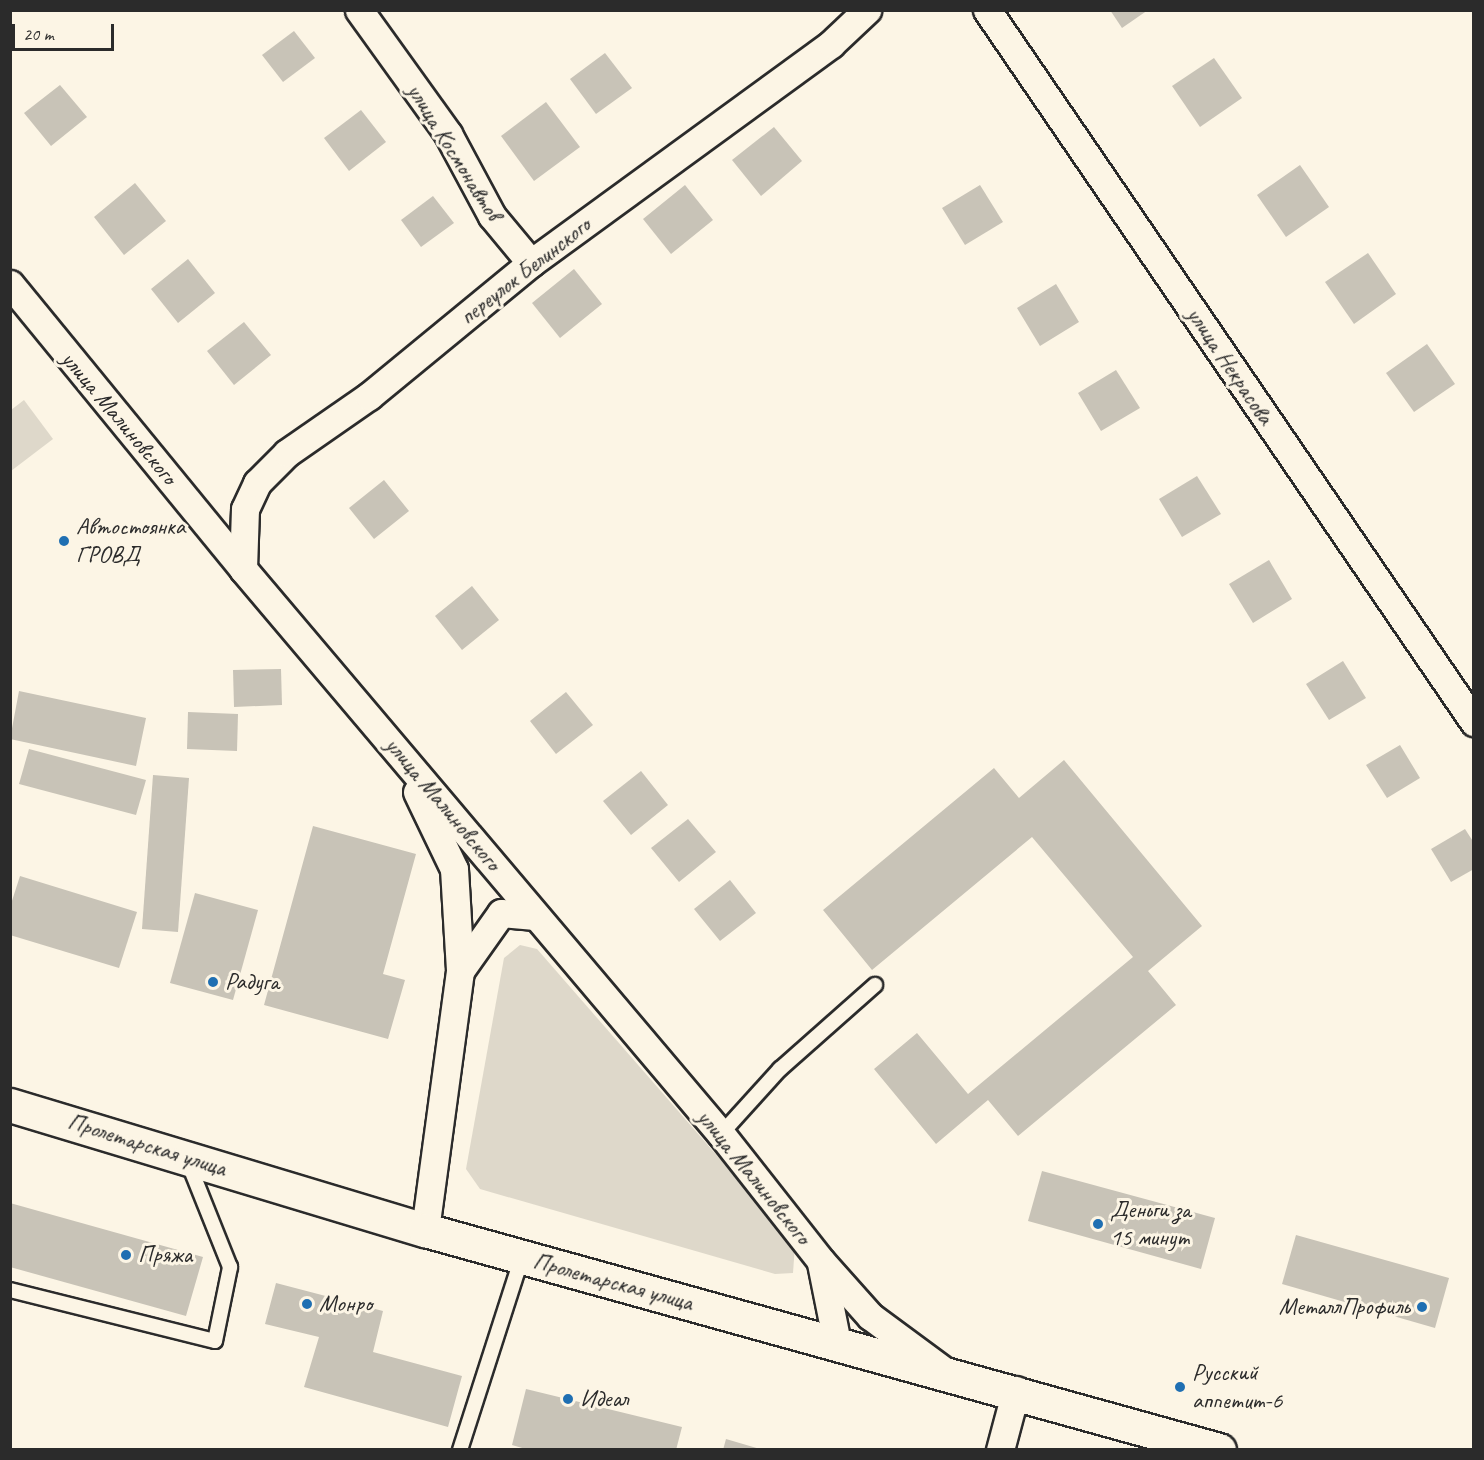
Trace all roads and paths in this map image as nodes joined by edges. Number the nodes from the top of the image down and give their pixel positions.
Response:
1 (359, 10) edge
2 (867, 10) edge
3 (987, 10) edge
4 (531, 263) junction
5 (10, 284) edge
6 (243, 569) junction
7 (1473, 722) edge
8 (383, 731) junction
9 (535, 916) junction
10 (460, 971) junction
11 (875, 985) dead end
12 (10, 1105) edge
13 (721, 1134) junction
14 (186, 1157) junction
15 (425, 1230) junction
16 (522, 1257) junction
17 (821, 1261) junction
18 (10, 1290) edge
19 (837, 1343) junction
20 (952, 1376) junction
21 (1016, 1390) junction
22 (460, 1449) edge
23 (1000, 1449) edge
24 (1219, 1449) edge

1 - 4 street, улица Космонавтов
2 - 4 street, переулок Белинского
3 - 7 street, улица Некрасова
4 - 6 street, переулок Белинского
5 - 6 street, улица Малиновского
6 - 8 street, улица Малиновского
8 - 9 street, улица Малиновского
8 - 10 street
9 - 10 street
9 - 13 street, улица Малиновского
10 - 15 street
11 - 13 lane
12 - 14 main road, Пролетарская улица
13 - 17 street, улица Малиновского
14 - 15 main road, Пролетарская улица
14 - 18 lane
15 - 16 main road, Пролетарская улица
16 - 19 main road, Пролетарская улица
16 - 22 lane
17 - 19 street, улица Малиновского
17 - 20 street
19 - 20 main road, Пролетарская улица
20 - 21 main road, Пролетарская улица
21 - 23 street
21 - 24 main road, Пролетарская улица

